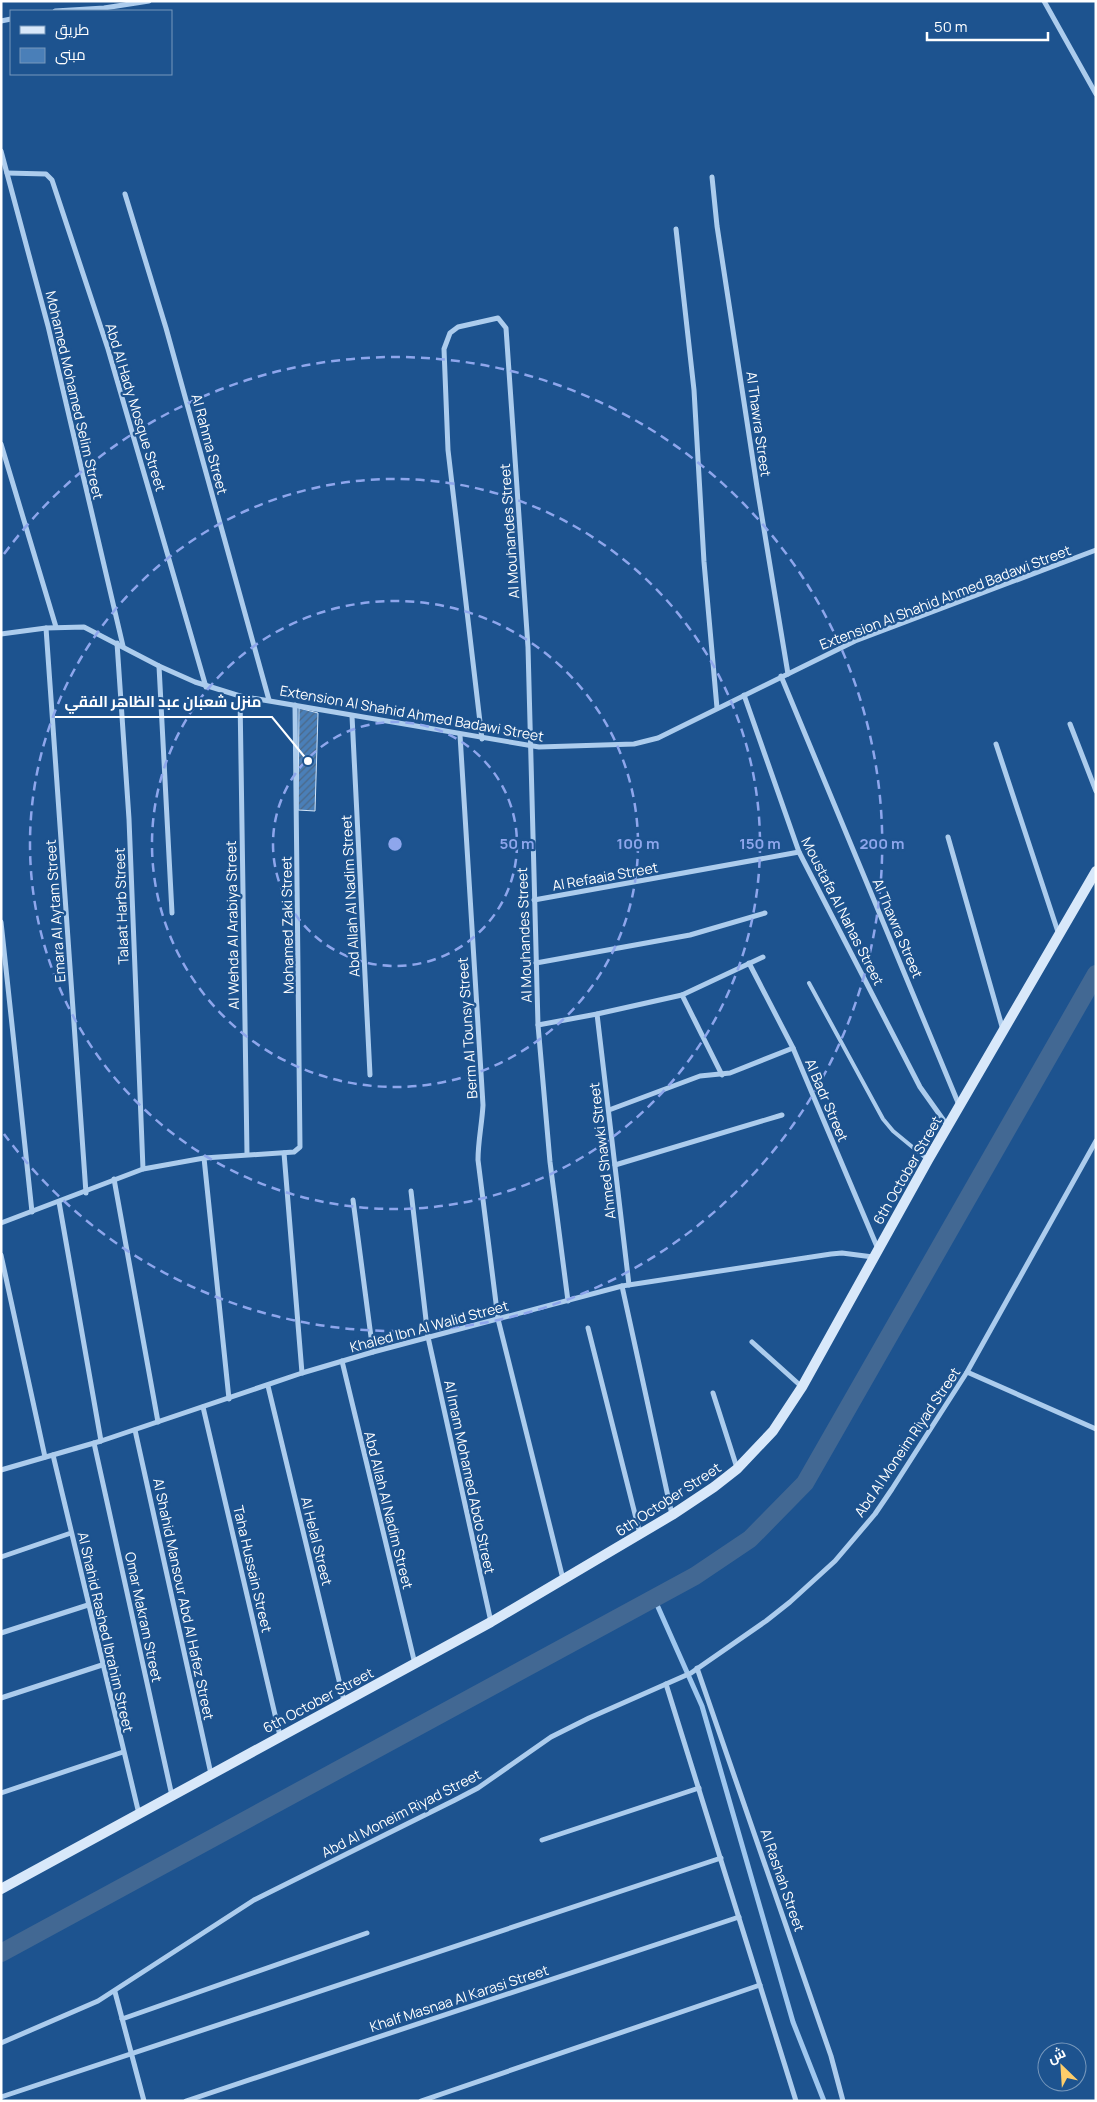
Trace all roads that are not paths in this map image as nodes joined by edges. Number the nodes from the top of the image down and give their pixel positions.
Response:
1 (149, 1) edge
2 (1044, 1) edge
3 (71, 10) edge
4 (1096, 94) edge
5 (1, 151) edge
6 (7, 173) junction
7 (712, 177) dead end
8 (125, 194) dead end
9 (676, 229) dead end
10 (1, 444) edge
11 (1096, 550) edge
12 (56, 627) junction
13 (46, 628) junction
14 (1, 634) edge
15 (120, 644) junction
16 (158, 666) junction
17 (788, 674) junction
18 (781, 676) junction
19 (206, 687) junction
20 (744, 695) junction
21 (240, 696) junction
22 (269, 700) junction
23 (295, 705) junction
24 (717, 708) junction
25 (352, 716) junction
26 (1070, 724) dead end
27 (460, 735) junction
28 (482, 738) junction
29 (996, 744) dead end
30 (532, 746) junction
31 (1096, 791) edge
32 (948, 836) dead end
33 (798, 852) junction
34 (1096, 871) edge
35 (534, 900) junction
36 (172, 913) dead end
37 (764, 913) dead end
38 (1, 922) edge
39 (1059, 936) junction
40 (763, 957) dead end
41 (536, 963) junction
42 (749, 963) junction
43 (809, 983) dead end
44 (682, 995) junction
45 (597, 1014) junction
46 (538, 1025) junction
47 (1003, 1031) junction
48 (794, 1048) junction
49 (370, 1075) dead end
50 (722, 1075) junction
51 (959, 1106) junction
52 (608, 1110) junction
53 (782, 1115) dead end
54 (948, 1126) junction
55 (1096, 1141) edge
56 (284, 1153) junction
57 (247, 1154) junction
58 (204, 1158) junction
59 (928, 1160) junction
60 (615, 1165) junction
61 (143, 1169) junction
62 (114, 1179) junction
63 (411, 1191) dead end
64 (86, 1193) junction
65 (353, 1200) dead end
66 (59, 1202) junction
67 (32, 1212) junction
68 (1, 1223) edge
69 (875, 1253) junction
70 (1, 1255) edge
71 (629, 1285) junction
72 (622, 1286) junction
73 (568, 1301) junction
74 (498, 1319) junction
75 (588, 1328) dead end
76 (428, 1337) junction
77 (752, 1342) dead end
78 (373, 1352) junction
79 (342, 1361) junction
80 (967, 1372) junction
81 (302, 1373) junction
82 (268, 1386) junction
83 (802, 1387) junction
84 (713, 1393) dead end
85 (229, 1398) junction
86 (203, 1407) junction
87 (158, 1422) junction
88 (1096, 1429) edge
89 (135, 1430) junction
90 (101, 1441) junction
91 (94, 1443) junction
92 (53, 1455) junction
93 (45, 1458) junction
94 (737, 1469) junction
95 (1, 1470) edge
96 (672, 1516) junction
97 (71, 1533) junction
98 (640, 1535) junction
99 (1, 1557) edge
100 (563, 1580) junction
101 (88, 1605) junction
102 (491, 1622) junction
103 (1, 1633) edge
104 (415, 1664) junction
105 (102, 1665) junction
106 (697, 1668) junction
107 (668, 1684) junction
108 (1, 1698) edge
109 (344, 1702) junction
110 (280, 1736) junction
111 (123, 1752) junction
112 (211, 1774) junction
113 (699, 1788) junction
114 (1, 1793) edge
115 (172, 1796) junction
116 (139, 1814) junction
117 (542, 1840) dead end
118 (721, 1858) junction
119 (1, 1890) edge
120 (739, 1917) junction
121 (367, 1933) dead end
122 (760, 1985) junction
123 (115, 1992) junction
124 (122, 2018) junction
125 (1, 2043) edge
126 (131, 2052) junction
127 (1, 2097) edge
128 (144, 2101) edge
129 (186, 2101) edge
130 (421, 2101) edge
131 (796, 2101) edge
132 (843, 2101) edge

1 - 3 street
2 - 4 street
5 - 6 street, Mohamed Mohamed Selim Street
6 - 15 street, Mohamed Mohamed Selim Street
6 - 19 street, Abd Al Hady Mosque Street
7 - 17 street, Al Thawra Street
8 - 22 street, Al Rahma Street
9 - 24 street
10 - 12 street
11 - 17 street, Extension Al Shahid Ahmed Badawi Street
12 - 13 street, Extension Al Shahid Ahmed Badawi Street
12 - 15 street, Extension Al Shahid Ahmed Badawi Street
13 - 14 street, Extension Al Shahid Ahmed Badawi Street
13 - 64 street, Emara Al Aytam Street
15 - 16 street, Extension Al Shahid Ahmed Badawi Street
15 - 61 street, Talaat Harb Street
16 - 19 street, Extension Al Shahid Ahmed Badawi Street
16 - 36 street
17 - 18 street, Extension Al Shahid Ahmed Badawi Street
18 - 20 street, Extension Al Shahid Ahmed Badawi Street
18 - 51 street, Al Thawra Street
19 - 21 street, Extension Al Shahid Ahmed Badawi Street
20 - 24 street, Extension Al Shahid Ahmed Badawi Street
20 - 33 street, Moustafa Al Nahas Street
21 - 22 street, Extension Al Shahid Ahmed Badawi Street
21 - 57 street, Al Wehda Al Arabiya Street
22 - 23 street, Extension Al Shahid Ahmed Badawi Street
23 - 25 street, Extension Al Shahid Ahmed Badawi Street
23 - 56 street, Mohamed Zaki Street
24 - 30 street, Extension Al Shahid Ahmed Badawi Street
25 - 27 street, Extension Al Shahid Ahmed Badawi Street
25 - 49 street, Abd Allah Al Nadim Street
26 - 31 street
27 - 28 street, Extension Al Shahid Ahmed Badawi Street
27 - 74 street, Berm Al Tounsy Street
28 - 30 street, Extension Al Shahid Ahmed Badawi Street
28 - 30 street, Al Mouhandes Street
29 - 39 street
30 - 35 street, Al Mouhandes Street
32 - 47 street
33 - 35 street, Al Refaaia Street
33 - 54 street, Moustafa Al Nahas Street
34 - 39 main road, 6th October Street
35 - 41 street, Al Mouhandes Street
37 - 41 street
38 - 67 street
39 - 47 main road, 6th October Street
40 - 42 street
41 - 46 street, Al Mouhandes Street
42 - 44 street
42 - 48 street, Al Badr Street
43 - 59 lane
44 - 45 street
44 - 50 street
45 - 46 street
45 - 52 street, Ahmed Shawki Street
46 - 73 street, Al Mouhandes Street
47 - 51 main road, 6th October Street
48 - 50 street
48 - 69 street, Al Badr Street
50 - 52 street
51 - 54 main road, 6th October Street
52 - 60 street, Ahmed Shawki Street
53 - 60 street
54 - 59 main road, 6th October Street
55 - 80 street, Abd Al Moneim Riyad Street
56 - 57 street
56 - 81 street
57 - 58 street
58 - 61 street
58 - 85 street
59 - 69 main road, 6th October Street
60 - 71 street, Ahmed Shawki Street
61 - 62 street
62 - 64 street
62 - 87 street
63 - 76 street, Al Imam Mohamed Abdo Street
64 - 66 street
65 - 78 street
66 - 67 street
66 - 90 street
67 - 68 street
69 - 71 street, Khaled Ibn Al Walid Street
69 - 83 main road, 6th October Street
70 - 93 street
71 - 72 street, Khaled Ibn Al Walid Street
72 - 73 street, Khaled Ibn Al Walid Street
72 - 96 street
73 - 74 street, Khaled Ibn Al Walid Street
74 - 76 street, Khaled Ibn Al Walid Street
74 - 100 street, Berm Al Tounsy Street
75 - 98 street
76 - 78 street, Khaled Ibn Al Walid Street
76 - 102 street, Al Imam Mohamed Abdo Street
77 - 83 street
78 - 79 street, Khaled Ibn Al Walid Street
79 - 81 street, Khaled Ibn Al Walid Street
79 - 104 street, Abd Allah Al Nadim Street
80 - 88 street
80 - 106 street, Abd Al Moneim Riyad Street
81 - 82 street, Khaled Ibn Al Walid Street
82 - 85 street, Khaled Ibn Al Walid Street
82 - 109 street, Al Helal Street
83 - 94 main road, 6th October Street
84 - 94 street
85 - 86 street, Khaled Ibn Al Walid Street
86 - 87 street, Khaled Ibn Al Walid Street
86 - 110 street, Taha Hussain Street
87 - 89 street, Khaled Ibn Al Walid Street
89 - 90 street, Khaled Ibn Al Walid Street
89 - 112 street, Al Shahid Mansour Abd Al Hafez Street
90 - 91 street, Khaled Ibn Al Walid Street
91 - 92 street, Khaled Ibn Al Walid Street
91 - 115 street, Omar Makram Street
92 - 93 street, Khaled Ibn Al Walid Street
92 - 97 street, Al Shahid Rashed Ibrahim Street
93 - 95 street, Khaled Ibn Al Walid Street
94 - 96 main road, 6th October Street
96 - 98 main road, 6th October Street
97 - 99 street
97 - 101 street, Al Shahid Rashed Ibrahim Street
98 - 100 main road, 6th October Street
100 - 102 main road, 6th October Street
101 - 103 street
101 - 105 street, Al Shahid Rashed Ibrahim Street
102 - 104 main road, 6th October Street
104 - 109 main road, 6th October Street
105 - 108 street
105 - 111 street, Al Shahid Rashed Ibrahim Street
106 - 107 street, Abd Al Moneim Riyad Street
106 - 132 street, Al Rashah Street
107 - 113 street
107 - 123 street, Abd Al Moneim Riyad Street
109 - 110 main road, 6th October Street
110 - 112 main road, 6th October Street
111 - 114 street
111 - 116 street, Al Shahid Rashed Ibrahim Street
112 - 115 main road, 6th October Street
113 - 117 street
113 - 118 street
115 - 116 main road, 6th October Street
116 - 119 main road, 6th October Street
118 - 120 street
118 - 126 street
120 - 122 street
120 - 129 street, Khalf Masnaa Al Karasi Street
121 - 124 street
122 - 130 street
122 - 131 street
123 - 124 street
123 - 125 street, Abd Al Moneim Riyad Street
124 - 126 street
126 - 127 street
126 - 128 street

